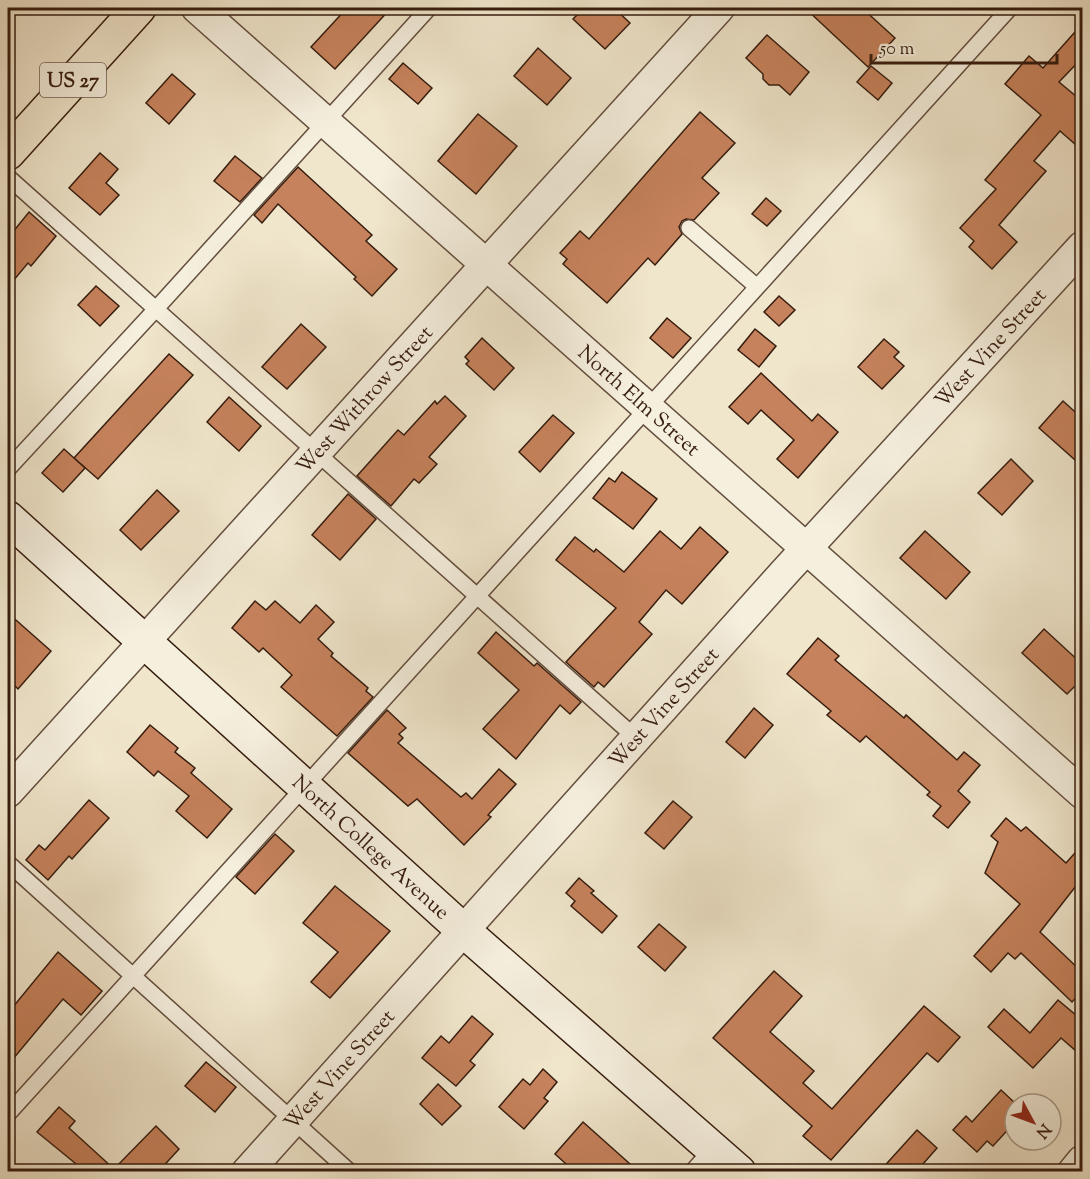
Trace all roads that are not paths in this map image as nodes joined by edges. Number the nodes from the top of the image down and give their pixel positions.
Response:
1 (139, 8) edge
2 (197, 8) edge
3 (429, 8) edge
4 (718, 8) edge
5 (1010, 8) edge
6 (327, 120) junction
7 (8, 153) edge
8 (8, 177) edge
9 (689, 228) dead end
10 (1083, 247) edge
11 (487, 264) junction
12 (756, 286) junction
13 (155, 310) junction
14 (647, 405) junction
15 (315, 453) junction
16 (8, 469) edge
17 (8, 518) edge
18 (807, 547) junction
19 (476, 597) junction
20 (145, 641) junction
21 (636, 738) junction
22 (306, 787) junction
23 (8, 792) edge
24 (1083, 793) edge
25 (8, 864) edge
26 (464, 931) junction
27 (132, 975) junction
28 (8, 1114) edge
29 (293, 1121) junction
30 (703, 1160) edge
31 (1083, 1161) edge
32 (247, 1172) edge
33 (350, 1172) edge
34 (739, 1172) edge
35 (1073, 1172) edge

1 - 7 highway, US 27
2 - 6 street, North Elm Street
3 - 6 lane
4 - 11 street, West Withrow Street
5 - 12 lane
6 - 11 street, North Elm Street
6 - 13 lane
8 - 13 lane
9 - 12 lane
10 - 18 street, West Vine Street
11 - 14 street, North Elm Street
11 - 15 street, West Withrow Street
12 - 14 lane
13 - 15 lane
13 - 16 lane
14 - 18 street, North Elm Street
14 - 19 lane
15 - 19 lane
15 - 20 street, West Withrow Street
17 - 20 street, North College Avenue
18 - 21 street, West Vine Street
18 - 24 street, North Elm Street
19 - 21 lane
19 - 22 lane
20 - 22 street, North College Avenue
20 - 23 street, West Withrow Street
21 - 26 street, West Vine Street
22 - 26 street, North College Avenue
22 - 27 lane
25 - 27 lane
26 - 29 street, West Vine Street
26 - 30 street, North College Avenue
27 - 28 lane
27 - 29 lane
29 - 32 street, West Vine Street
29 - 33 lane
30 - 34 street, North College Avenue
31 - 35 street

